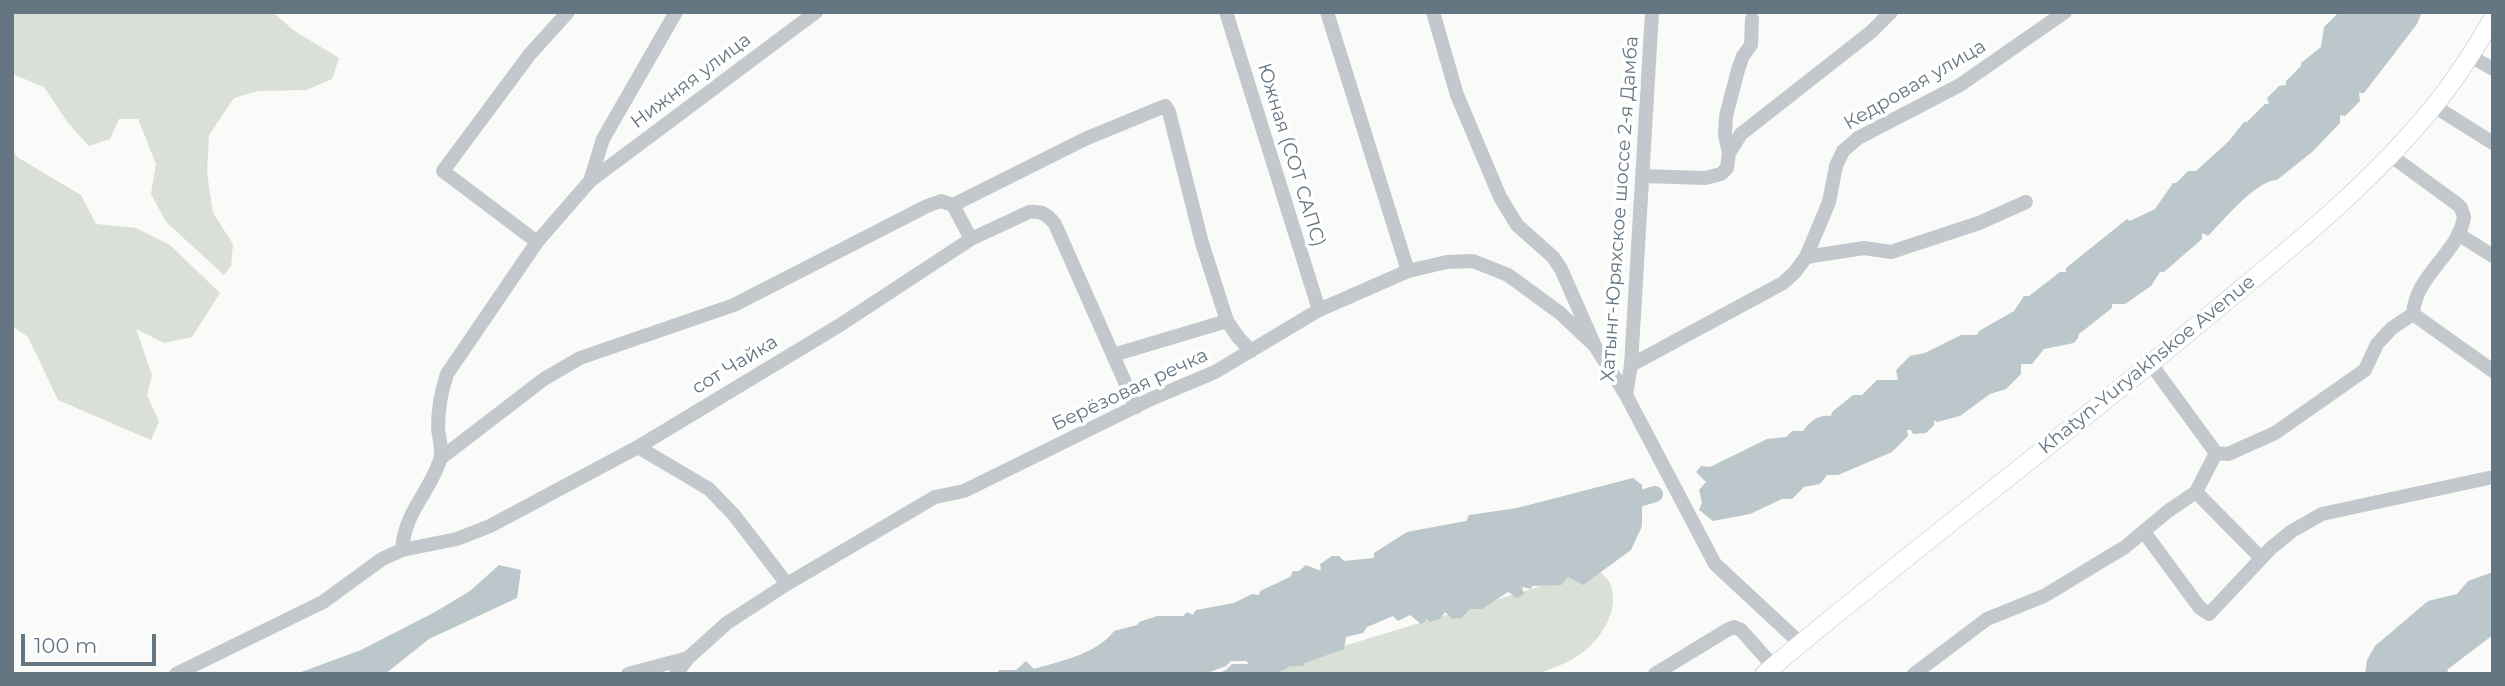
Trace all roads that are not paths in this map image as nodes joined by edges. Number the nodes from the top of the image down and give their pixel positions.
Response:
1 (569, 12) edge
2 (676, 12) edge
3 (816, 12) edge
4 (1226, 12) edge
5 (1327, 12) edge
6 (1433, 12) edge
7 (1652, 12) edge
8 (1891, 12) edge
9 (2065, 12) edge
10 (2493, 18) edge
11 (1752, 19) dead end
12 (2470, 55) junction
13 (2493, 69) edge
14 (2434, 106) junction
15 (2493, 143) edge
16 (1729, 153) junction
17 (2390, 155) junction
18 (1643, 176) junction
19 (590, 181) junction
20 (2026, 202) dead end
21 (953, 205) junction
22 (2458, 234) junction
23 (971, 239) junction
24 (537, 242) junction
25 (2493, 256) edge
26 (1806, 257) junction
27 (1408, 271) junction
28 (1319, 310) junction
29 (2413, 314) junction
30 (1227, 321) junction
31 (1595, 346) junction
32 (1251, 351) junction
33 (1113, 355) junction
34 (2151, 364) junction
35 (1631, 365) junction
36 (2493, 370) edge
37 (1626, 395) junction
38 (1136, 407) junction
39 (638, 447) junction
40 (2216, 453) junction
41 (441, 458) junction
42 (2493, 477) edge
43 (2196, 492) junction
44 (2144, 532) junction
45 (402, 550) junction
46 (2261, 558) junction
47 (787, 583) junction
48 (1800, 643) junction
49 (688, 657) junction
50 (1768, 670) edge
51 (176, 674) edge
52 (628, 674) edge
53 (676, 674) edge
54 (1655, 674) edge
55 (1914, 674) edge

1 - 24 street
2 - 19 street
3 - 19 street, Нижняя улица
4 - 28 street, Южная (СОТ САПС)
5 - 27 street
6 - 31 street
7 - 18 street, Хатынг-Юряхское шоссе 2-я Дамба
8 - 16 street
9 - 26 street, Кедровая улица
10 - 12 main road, Khatyn-Yuryakhskoe Avenue
11 - 16 street
12 - 13 street
12 - 14 main road, Khatyn-Yuryakhskoe Avenue
14 - 15 street
14 - 17 main road, Khatyn-Yuryakhskoe Avenue
16 - 18 street
17 - 22 street
17 - 34 main road, Khatyn-Yuryakhskoe Avenue
18 - 35 street, Хатынг-Юряхское шоссе 2-я Дамба
19 - 24 street
20 - 26 street
21 - 23 street
21 - 30 street
21 - 41 street
22 - 25 street
22 - 29 street
23 - 33 street, сот Чайка
23 - 39 street, сот Чайка
24 - 41 street
26 - 35 street, Кедровая улица
27 - 28 street, Берёзовая речка
27 - 31 street, Берёзовая речка
28 - 32 street, Берёзовая речка
29 - 36 street
29 - 40 street
30 - 32 street
30 - 33 street
31 - 37 street
32 - 38 street, Берёзовая речка
33 - 38 street
34 - 40 street
34 - 48 main road, Khatyn-Yuryakhskoe Avenue
35 - 37 street, Хатынг-Юряхское шоссе 2-я Дамба
37 - 48 street, Хатынг-Юряхское шоссе 2-я Дамба
38 - 47 street, Берёзовая речка
39 - 45 street, сот Чайка
39 - 47 street
40 - 43 street
41 - 45 street
42 - 46 street
43 - 44 street
43 - 46 street
44 - 46 street
44 - 55 street
45 - 51 street, сот Чайка
47 - 49 street, Берёзовая речка
48 - 50 main road, Khatyn-Yuryakhskoe Avenue
49 - 52 street
49 - 53 street
50 - 54 street

